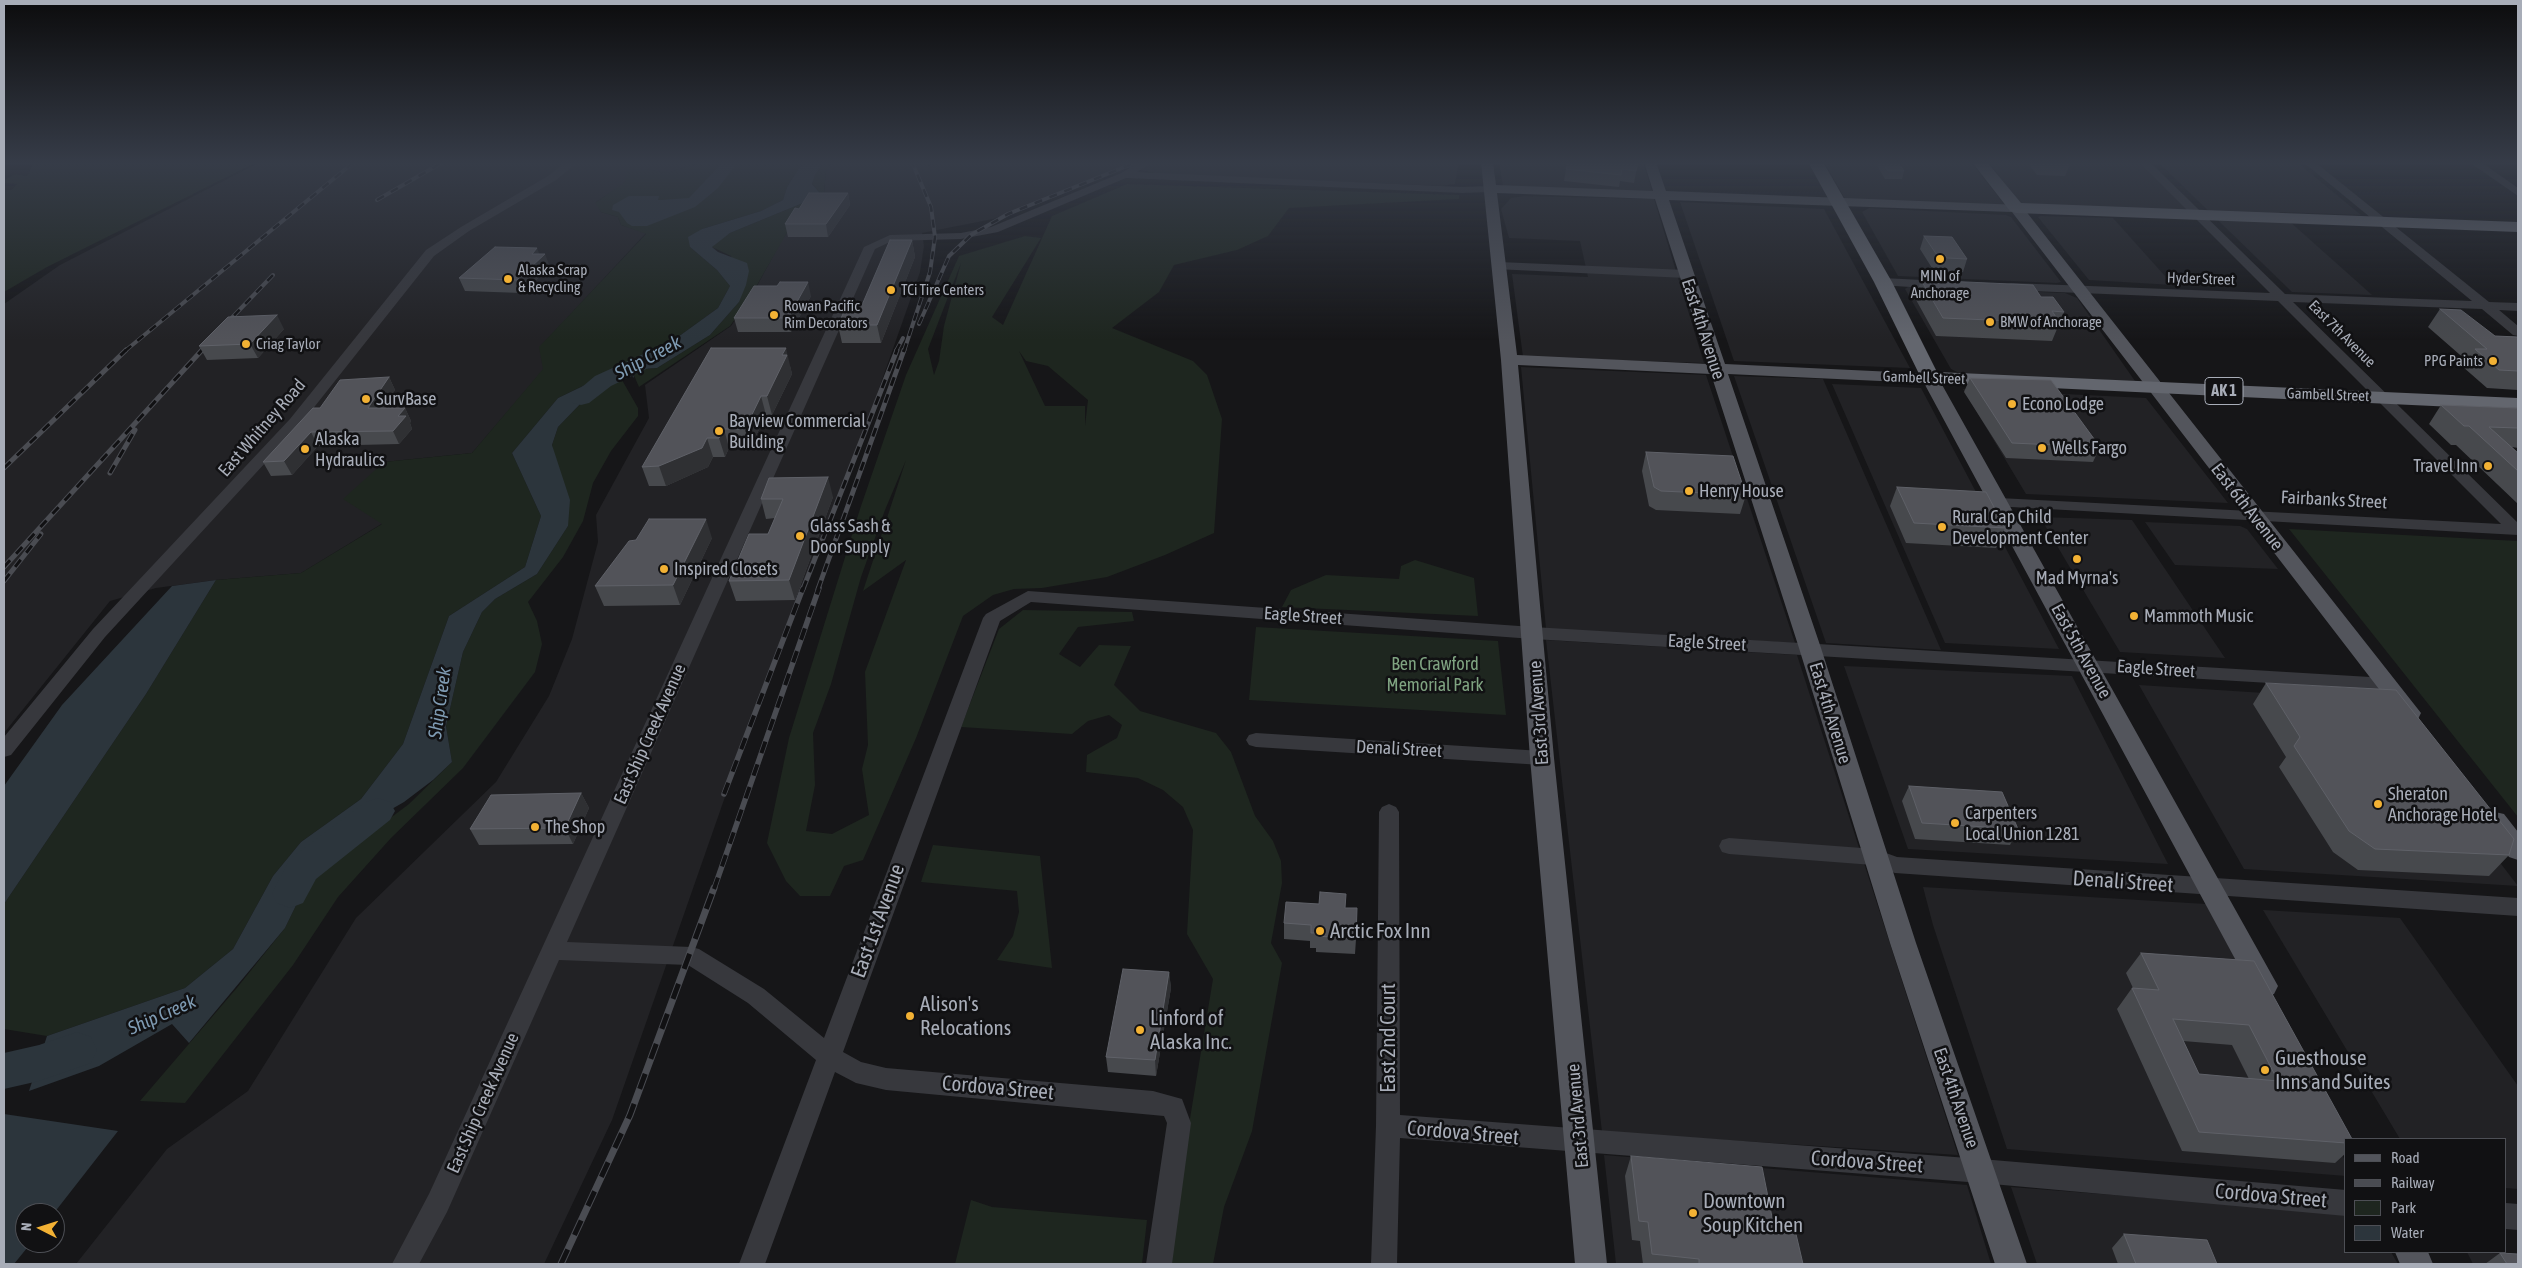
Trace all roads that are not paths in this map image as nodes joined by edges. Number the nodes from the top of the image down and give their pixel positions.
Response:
1 (478, 221) edge
2 (1015, 221) edge
3 (1493, 221) edge
4 (1668, 221) edge
5 (1848, 221) edge
6 (2026, 221) edge
7 (2204, 221) edge
8 (2363, 221) edge
9 (2382, 222) junction
10 (2518, 227) edge
11 (1499, 266) junction
12 (1686, 274) junction
13 (1883, 282) junction
14 (1954, 285) edge
15 (1999, 287) edge
16 (2079, 290) junction
17 (2282, 298) junction
18 (2486, 306) junction
19 (2518, 307) edge
20 (2518, 332) edge
21 (1509, 360) junction
22 (1716, 369) junction
23 (1930, 378) junction
24 (2154, 388) junction
25 (2383, 398) junction
26 (2518, 404) edge
27 (1999, 503) junction
28 (2254, 517) junction
29 (2517, 530) edge
30 (1028, 596) joint
31 (1533, 633) junction
32 (1810, 648) junction
33 (2088, 664) junction
34 (2387, 684) junction
35 (2424, 731) edge
36 (1256, 740) dead end
37 (4, 750) edge
38 (1542, 758) junction
39 (2486, 809) edge
40 (1389, 812) dead end
41 (1729, 846) dead end
42 (2518, 850) edge
43 (1875, 857) junction
44 (2210, 888) junction
45 (2518, 907) edge
46 (552, 951) junction
47 (2277, 1009) edge
48 (829, 1056) junction
49 (1388, 1126) junction
50 (1581, 1142) junction
51 (1981, 1171) junction
52 (2344, 1203) edge
53 (2411, 1253) edge
54 (405, 1264) edge
55 (752, 1264) edge
56 (1159, 1264) edge
57 (1384, 1264) edge
58 (1591, 1264) edge
59 (2011, 1264) edge
60 (2418, 1264) edge

1 - 37 street, East Whitney Road
2 - 46 street, East Ship Creek Avenue
3 - 11 main road, East 3rd Avenue
4 - 12 main road, East 4th Avenue
5 - 13 highway, East 5th Avenue
6 - 16 main road, East 6th Avenue
7 - 17 street, East 7th Avenue
8 - 9 highway
9 - 10 highway
9 - 18 street
11 - 12 street
11 - 21 main road, East 3rd Avenue
12 - 22 main road, East 4th Avenue
13 - 14 street
13 - 23 highway, East 5th Avenue
15 - 16 street, Hyder Street
16 - 17 street, Hyder Street
16 - 24 main road, East 6th Avenue
17 - 18 street, Hyder Street
17 - 25 street, East 7th Avenue
18 - 19 street, Hyder Street
18 - 20 street
21 - 22 main road, Gambell Street
21 - 31 main road, East 3rd Avenue
22 - 23 main road, Gambell Street
22 - 32 main road, East 4th Avenue
23 - 24 highway, Gambell Street / AK 1
23 - 27 main road, East 5th Avenue
24 - 25 highway, Gambell Street / AK 1
24 - 28 main road, East 6th Avenue
25 - 26 highway, Gambell Street / AK 1
25 - 29 street, East 7th Avenue
27 - 28 street, Fairbanks Street
27 - 33 main road, East 5th Avenue
28 - 29 street, Fairbanks Street
28 - 34 main road, East 6th Avenue
30 - 31 street, Eagle Street
30 - 48 street, East 1st Avenue
31 - 32 street, Eagle Street
31 - 38 main road, East 3rd Avenue
32 - 33 street, Eagle Street
32 - 43 main road, East 4th Avenue
33 - 34 street, Eagle Street
33 - 44 main road, East 5th Avenue
34 - 35 main road, East 6th Avenue
36 - 38 street, Denali Street
38 - 50 main road, East 3rd Avenue
39 - 42 main road
40 - 49 street, East 2nd Court
41 - 43 street, Denali Street
43 - 44 street, Denali Street
43 - 51 main road, East 4th Avenue
44 - 45 street, Denali Street
44 - 47 main road, East 5th Avenue
46 - 48 street, Cordova Street
46 - 54 street, East Ship Creek Avenue
48 - 55 street, East 1st Avenue
48 - 56 street, Cordova Street
49 - 50 street, Cordova Street
49 - 57 street, East 2nd Court
50 - 51 street, Cordova Street
50 - 58 main road, East 3rd Avenue
51 - 52 street, Cordova Street
51 - 59 main road, East 4th Avenue
53 - 60 main road

